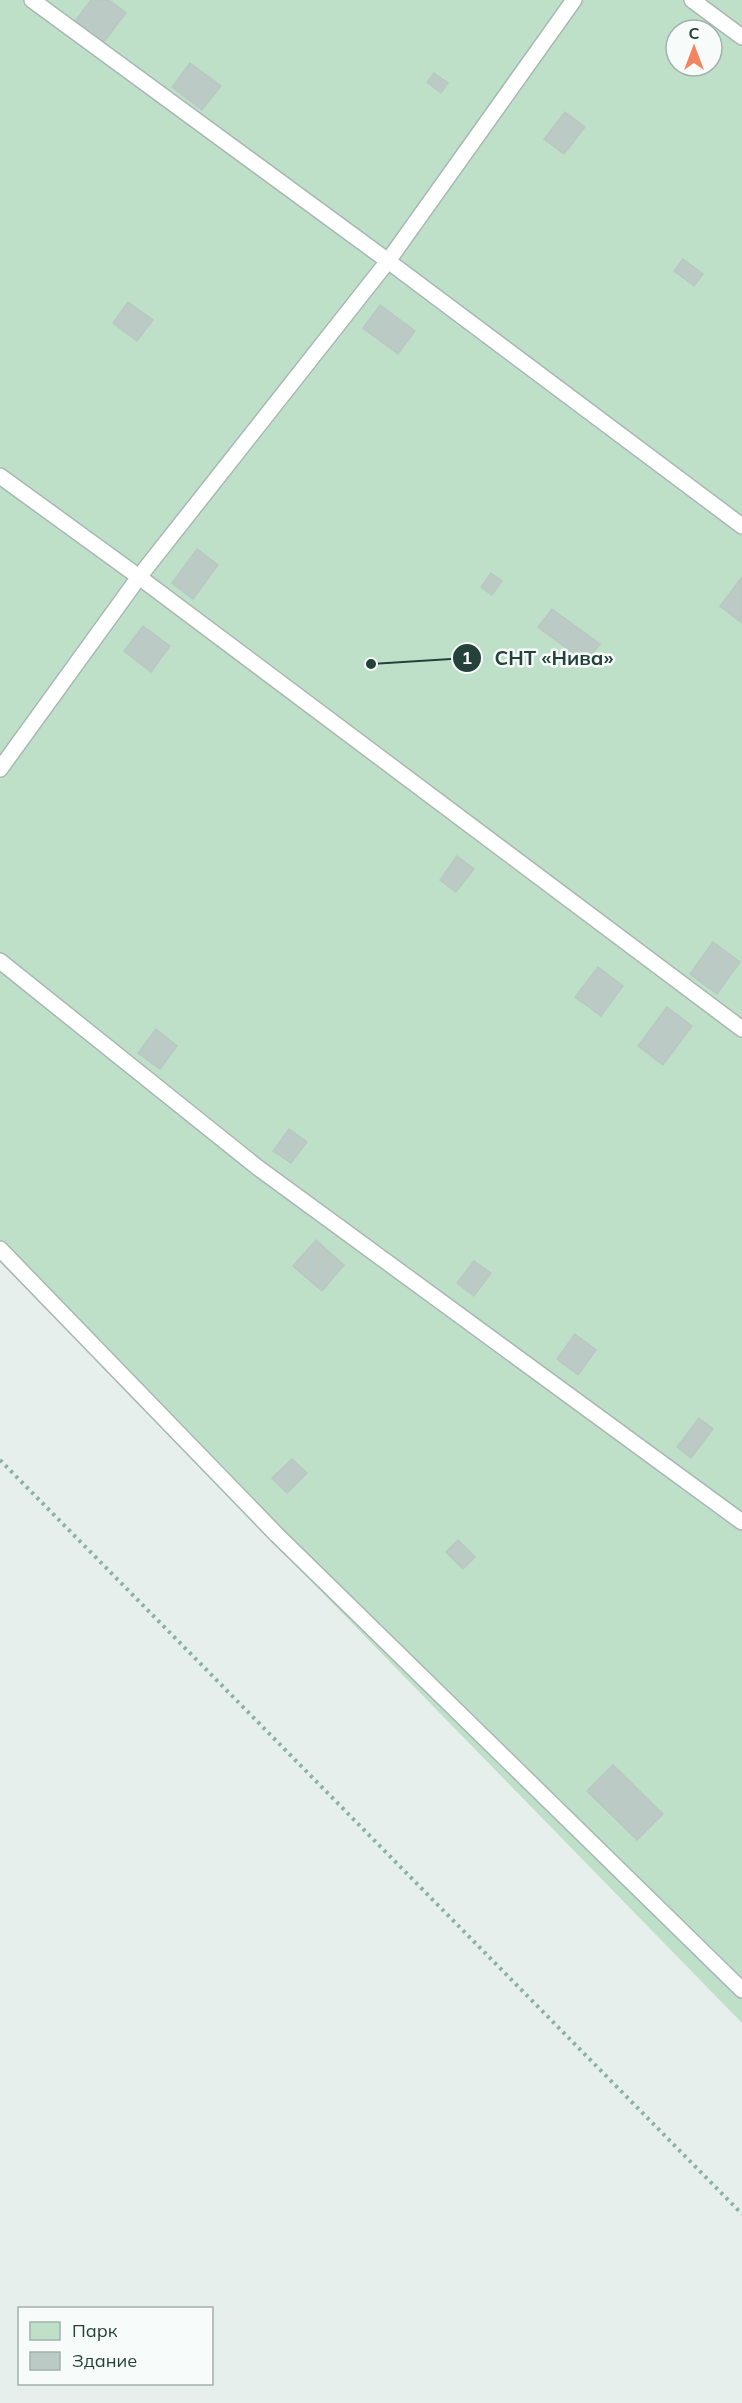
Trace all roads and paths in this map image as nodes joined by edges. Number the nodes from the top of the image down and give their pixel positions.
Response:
1 (32, 0) edge
2 (574, 0) edge
3 (692, 0) edge
4 (742, 37) edge
5 (388, 261) junction
6 (0, 476) edge
7 (742, 526) edge
8 (139, 577) junction
9 (0, 769) edge
10 (0, 961) edge
11 (742, 1029) edge
12 (0, 1249) edge
13 (0, 1460) edge
14 (742, 1522) edge
15 (742, 1990) edge
16 (742, 2214) edge

1 - 5 lane
2 - 5 lane
3 - 4 lane
5 - 7 lane
5 - 8 lane
6 - 8 lane
8 - 9 lane
8 - 11 lane
10 - 14 lane
12 - 15 lane
13 - 16 path

